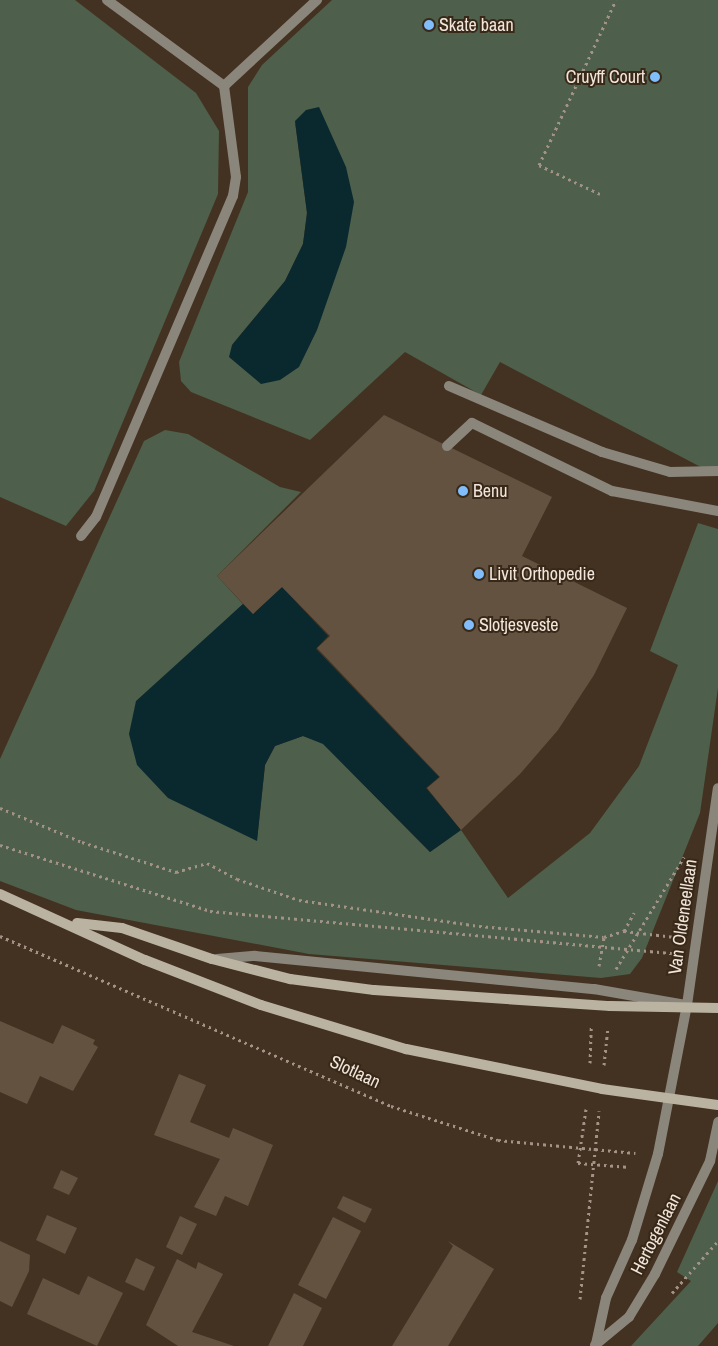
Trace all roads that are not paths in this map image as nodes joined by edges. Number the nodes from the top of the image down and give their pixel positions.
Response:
1 (107, 0) edge
2 (317, 0) edge
3 (224, 86) junction
4 (449, 386) dead end
5 (447, 446) dead end
6 (718, 471) edge
7 (718, 511) edge
8 (81, 536) dead end
9 (718, 788) edge
10 (0, 894) edge
11 (69, 922) junction
12 (212, 959) junction
13 (687, 1005) junction
14 (718, 1008) edge
15 (668, 1101) junction
16 (718, 1105) edge
17 (718, 1122) edge
18 (596, 1345) edge

1 - 3 street
2 - 3 street
3 - 8 street
4 - 6 street
5 - 7 street
9 - 13 street, Van Oldeneellaan
10 - 11 street, Slotlaan
11 - 12 street, Slotlaan
11 - 15 street, Slotlaan
12 - 13 street, Slotlaan
12 - 13 street
13 - 14 street, Slotlaan
13 - 15 street, Van Oldeneellaan
15 - 16 street, Slotlaan
15 - 18 street, Hertogenlaan
17 - 18 street, Hertogenlaan

